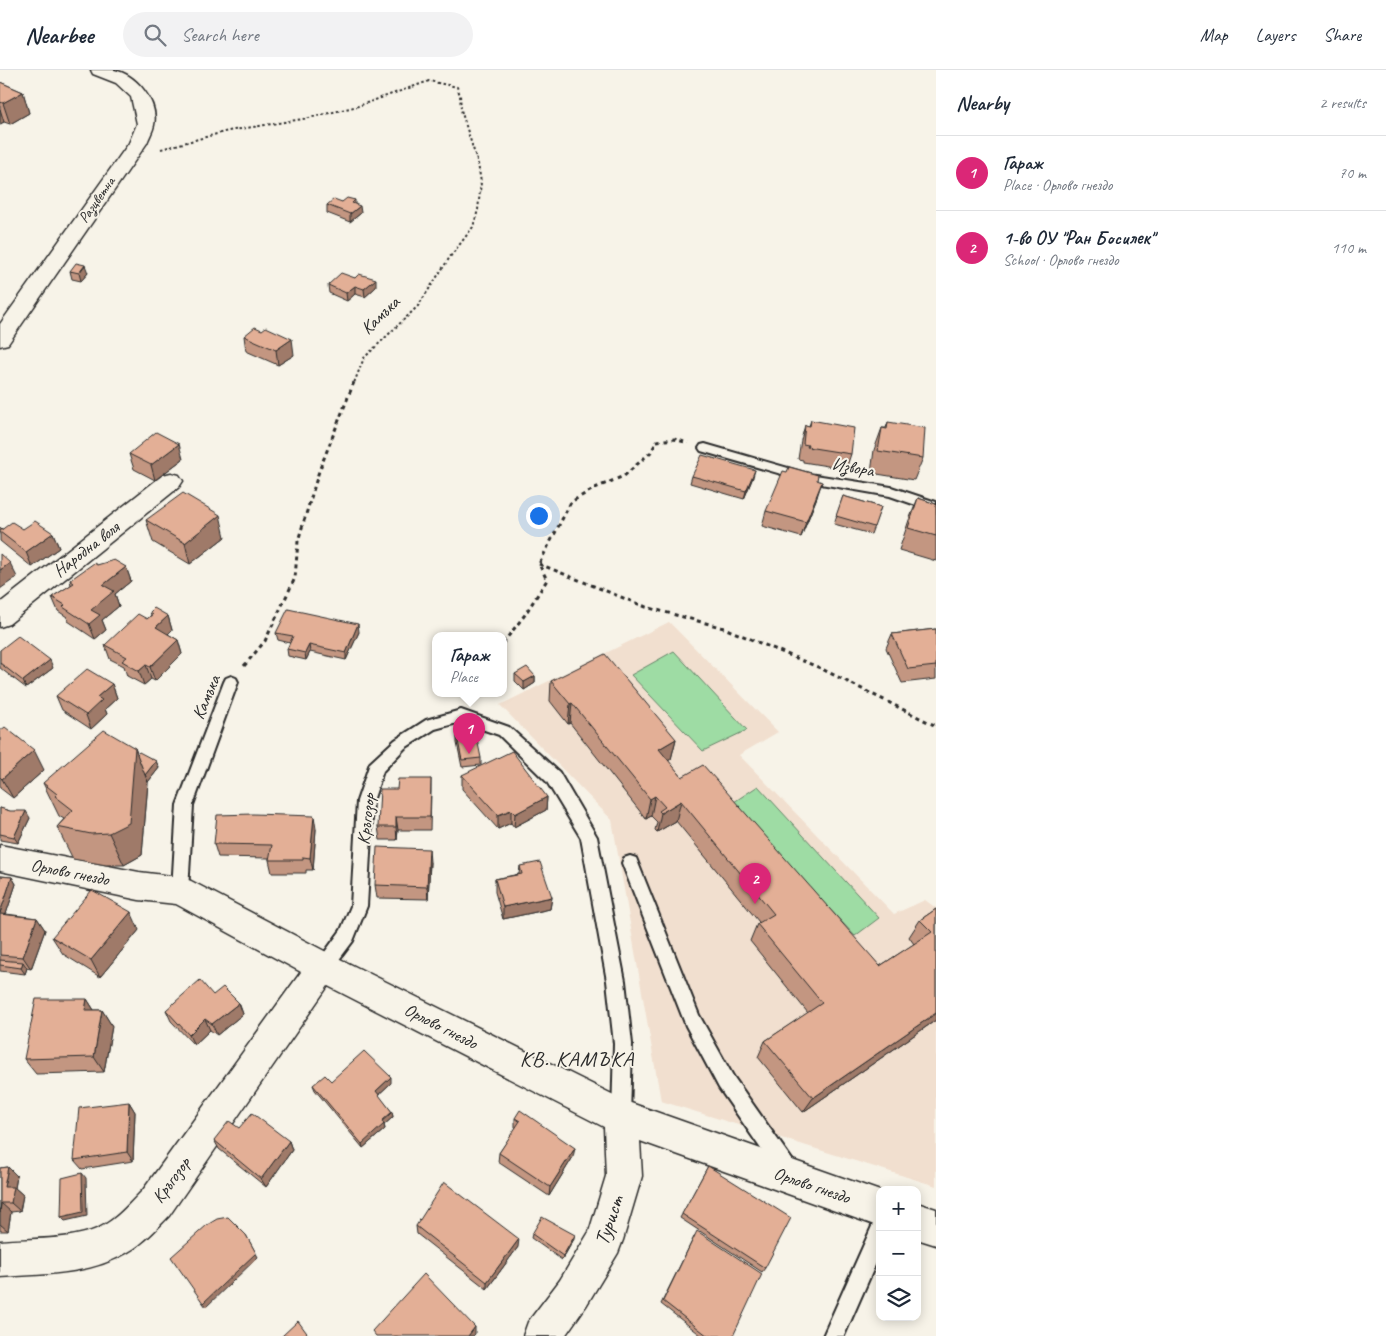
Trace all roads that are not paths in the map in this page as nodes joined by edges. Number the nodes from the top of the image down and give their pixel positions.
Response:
1 (99, 70) edge
2 (0, 339) edge
3 (705, 448) road end
4 (171, 481) dead end
5 (936, 507) edge
6 (0, 617) edge
7 (231, 682) road end
8 (0, 858) edge
9 (630, 863) dead end
10 (180, 891) junction
11 (323, 967) junction
12 (621, 1117) junction
13 (793, 1178) junction
14 (876, 1208) edge
15 (921, 1222) edge
16 (936, 1227) edge
17 (876, 1240) edge
18 (0, 1259) edge
19 (542, 1336) edge
20 (833, 1336) edge

1 - 2 street, Разцветна
3 - 5 lane, Извора
4 - 6 street, Народна воля
7 - 10 lane, Камъка
8 - 10 street, Орлово гнездо
9 - 13 lane
10 - 11 street, Орлово гнездо
11 - 12 street, Орлово гнездо
11 - 12 lane, Кръгозор
11 - 18 street, Кръгозор
12 - 13 street, Орлово гнездо
12 - 19 street, Турист
13 - 14 street, Орлово гнездо
15 - 16 street
17 - 20 lane

